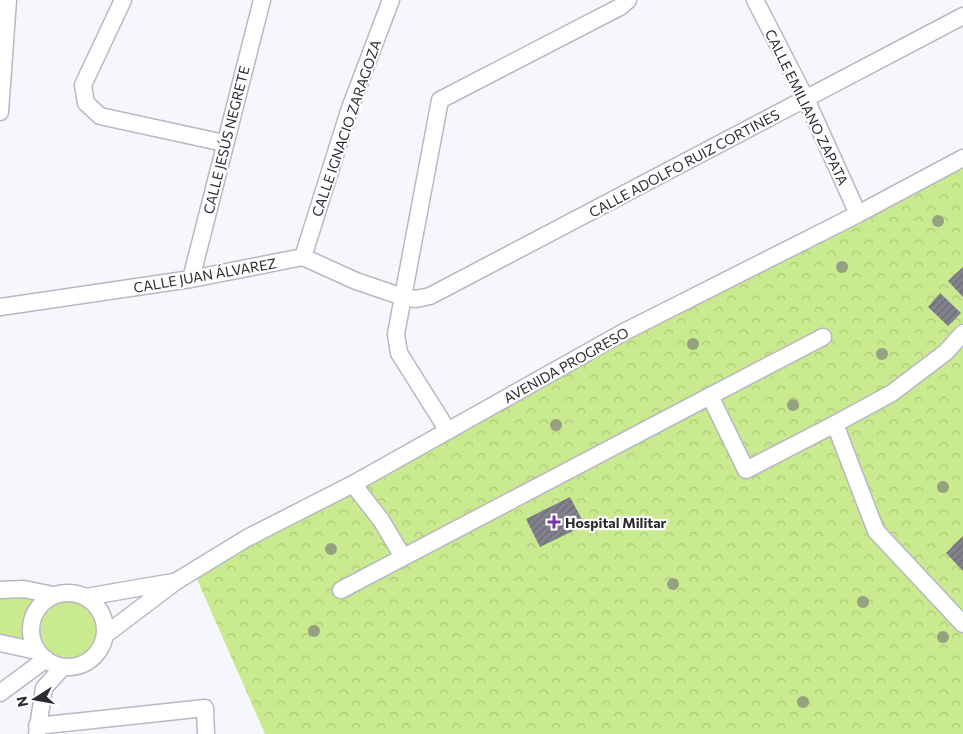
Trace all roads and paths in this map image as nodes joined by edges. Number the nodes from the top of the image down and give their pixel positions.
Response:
1 (8, 0) edge
2 (123, 0) edge
3 (262, 0) edge
4 (391, 0) edge
5 (628, 0) edge
6 (755, 0) edge
7 (963, 16) edge
8 (806, 99) junction
9 (0, 112) edge
10 (224, 143) junction
11 (963, 158) edge
12 (858, 214) junction
13 (303, 257) junction
14 (191, 280) junction
15 (396, 295) junction
16 (0, 307) edge
17 (963, 333) edge
18 (823, 337) dead end
19 (710, 396) junction
20 (835, 424) junction
21 (448, 431) junction
22 (359, 481) junction
23 (403, 557) junction
24 (175, 582) junction
25 (0, 590) edge
26 (341, 590) dead end
27 (53, 596) junction
28 (86, 597) junction
29 (963, 624) edge
30 (105, 635) junction
31 (0, 643) edge
32 (42, 655) junction
33 (63, 667) junction
34 (0, 693) edge
35 (37, 730) edge
36 (206, 734) edge

1 - 9 street
2 - 10 street
3 - 10 street, CALLE JESÚS NEGRETE
4 - 13 street, CALLE IGNACIO ZARAGOZA
5 - 15 street
6 - 8 street, CALLE EMILIANO ZAPATA
7 - 8 street, CALLE ADOLFO RUIZ CORTINES
8 - 12 street, CALLE EMILIANO ZAPATA
8 - 15 street, CALLE ADOLFO RUIZ CORTINES
10 - 14 street, CALLE JESÚS NEGRETE
11 - 12 street, AVENIDA PROGRESO
12 - 21 street, AVENIDA PROGRESO
13 - 14 street, CALLE JUAN ÁLVAREZ
13 - 15 street
14 - 16 street, CALLE JUAN ÁLVAREZ
15 - 21 street
17 - 20 street
18 - 19 street
19 - 20 street
19 - 23 street
20 - 29 street
21 - 22 street, AVENIDA PROGRESO
22 - 23 street
22 - 24 street, AVENIDA PROGRESO
23 - 26 street
24 - 28 street, AVENIDA PROGRESO
24 - 30 street, AVENIDA PROGRESO
25 - 27 street
27 - 28 street
27 - 32 street
28 - 30 street
30 - 33 street
31 - 32 street
32 - 33 street
32 - 34 street
33 - 35 street
35 - 36 street

